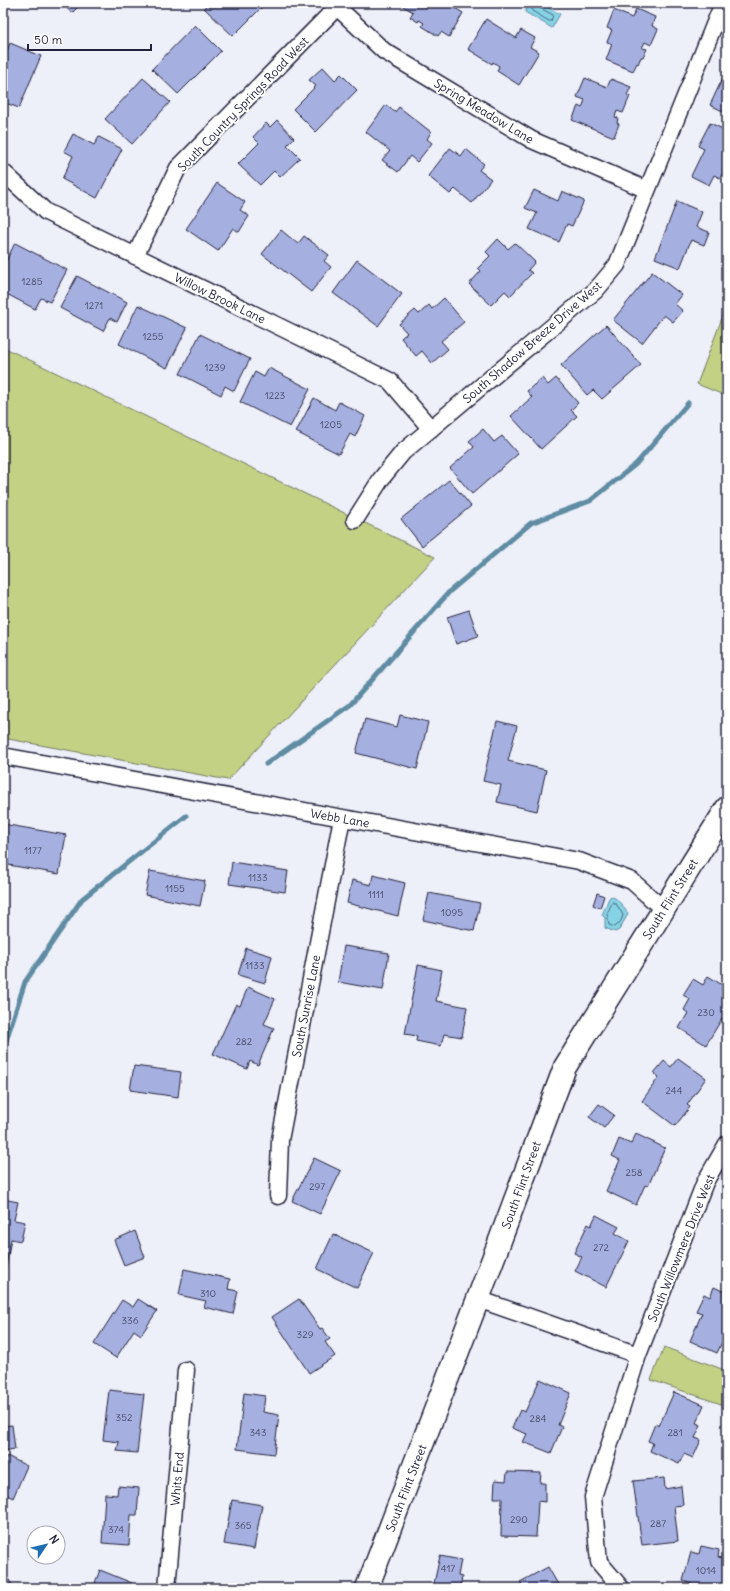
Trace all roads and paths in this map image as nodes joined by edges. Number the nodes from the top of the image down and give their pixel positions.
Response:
1 (723, 3) edge
2 (339, 5) edge
3 (3, 172) edge
4 (647, 190) junction
5 (135, 256) junction
6 (431, 429) junction
7 (355, 520) dead end
8 (3, 756) edge
9 (727, 808) edge
10 (342, 818) junction
11 (664, 909) junction
12 (725, 1150) edge
13 (278, 1196) dead end
14 (478, 1299) junction
15 (638, 1355) junction
16 (186, 1370) dead end
17 (167, 1588) edge
18 (367, 1588) edge
19 (621, 1588) edge

1 - 4 street, South Shadow Breeze Drive West
2 - 4 street, Spring Meadow Lane
2 - 5 street, South Country Springs Road West
3 - 5 street, Willow Brook Lane
4 - 6 street, South Shadow Breeze Drive West
5 - 6 street, Willow Brook Lane
6 - 7 street, South Shadow Breeze Drive West
8 - 10 street, Webb Lane
9 - 11 main road, South Flint Street
10 - 11 street, Webb Lane
10 - 13 street, South Sunrise Lane
11 - 14 main road, South Flint Street
12 - 15 street, South Willowmere Drive West
14 - 15 street
14 - 18 main road, South Flint Street
15 - 19 street, South Willowmere Drive West
16 - 17 street, Whits End

